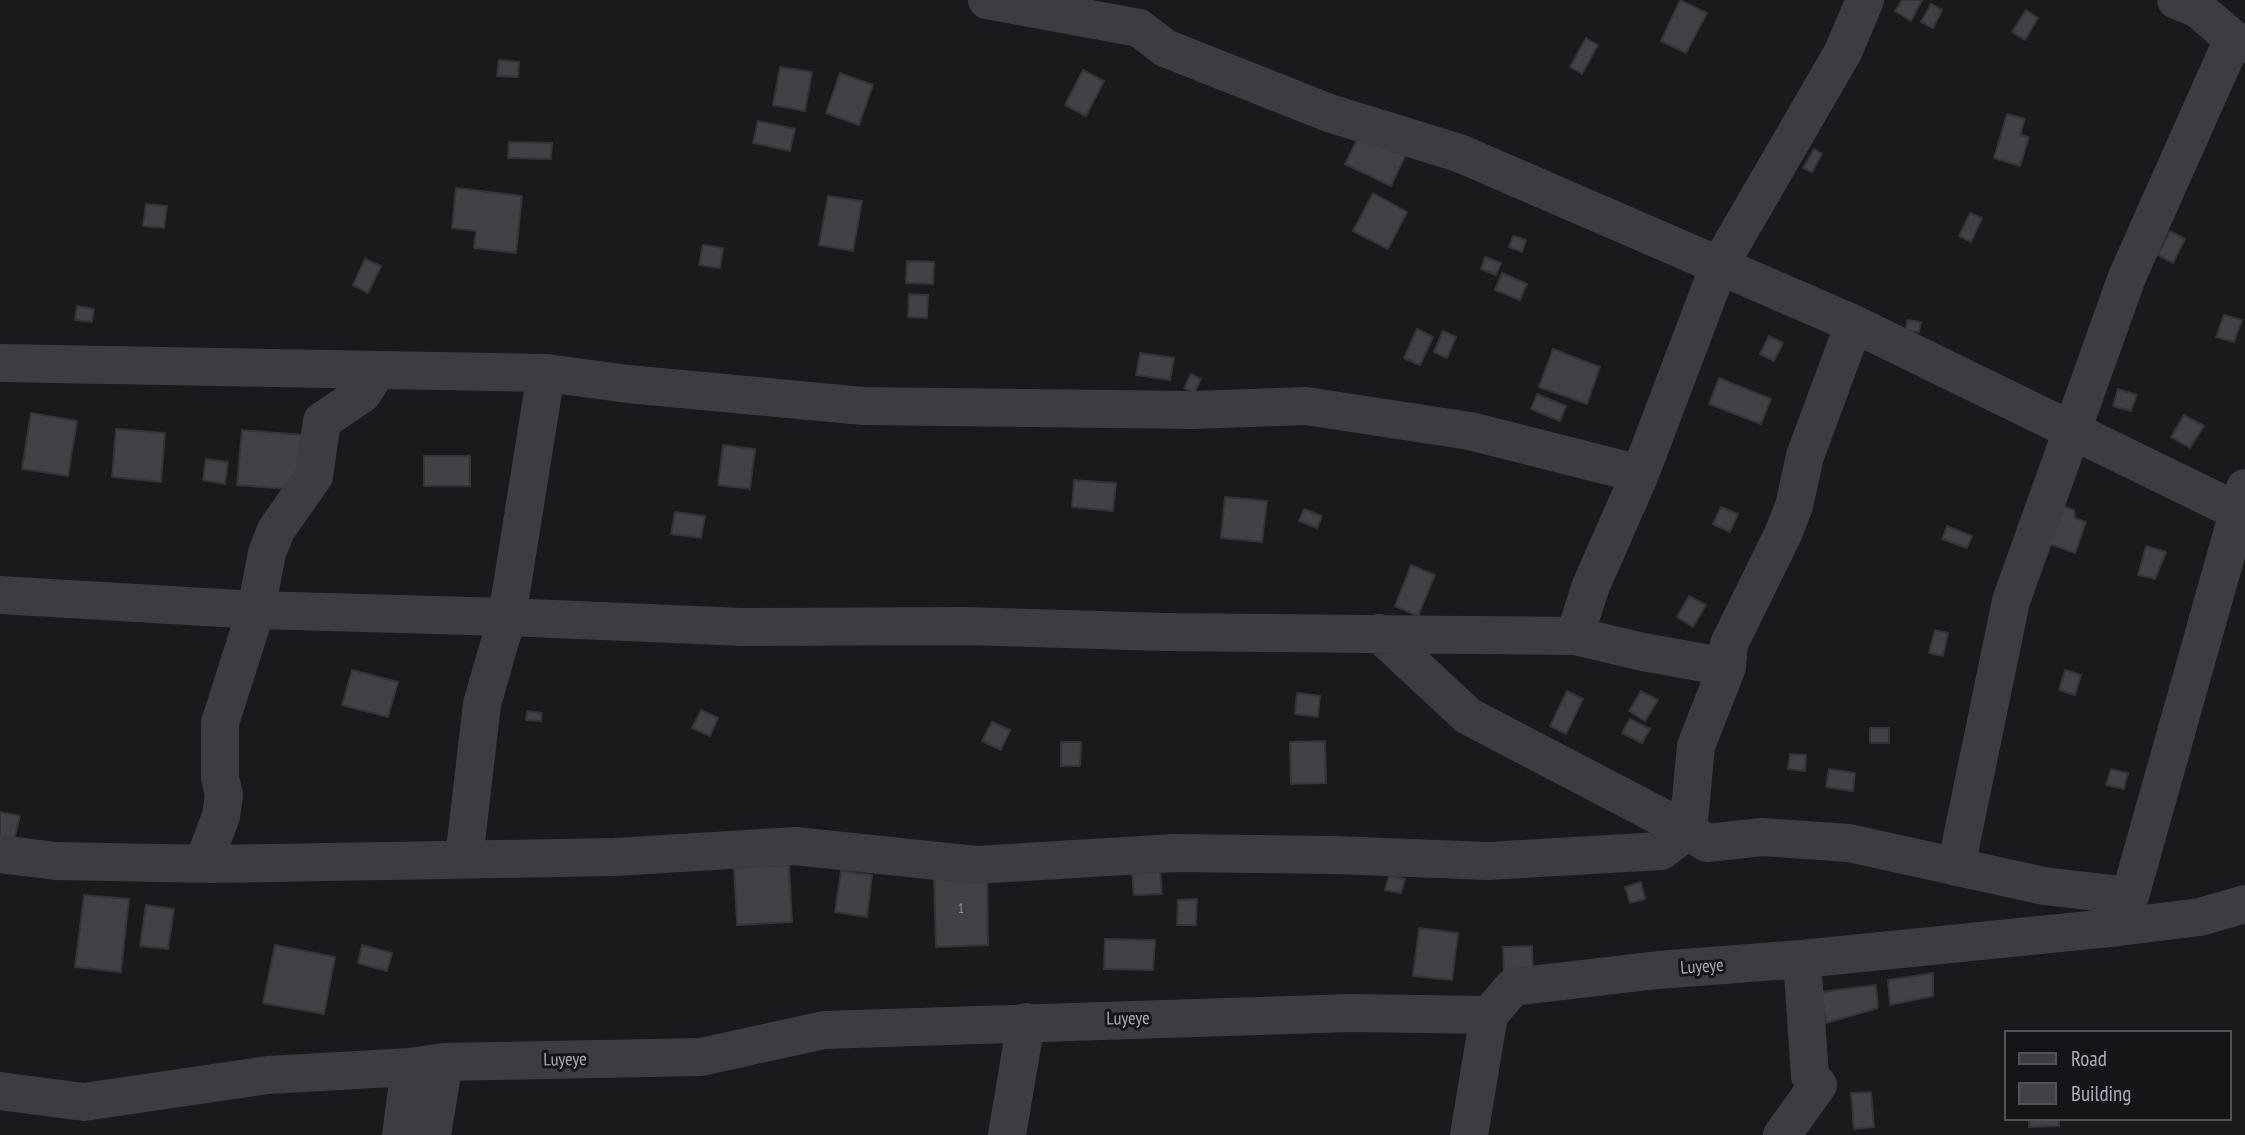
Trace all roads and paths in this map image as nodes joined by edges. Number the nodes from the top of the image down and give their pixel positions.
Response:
1 (987, 0) edge
2 (1865, 0) edge
3 (2192, 3) edge
4 (1146, 14) edge
5 (2239, 42) edge
6 (1719, 266) junction
7 (1854, 324) junction
8 (0, 363) edge
9 (377, 371) junction
10 (546, 373) junction
11 (2072, 431) junction
12 (1640, 474) junction
13 (2243, 504) edge
14 (0, 594) edge
15 (256, 610) junction
16 (507, 617) junction
17 (1379, 633) junction
18 (1575, 636) junction
19 (1727, 667) junction
20 (1688, 831) junction
21 (0, 854) edge
22 (464, 859) junction
23 (202, 864) junction
24 (1956, 867) junction
25 (2245, 904) edge
26 (2124, 911) junction
27 (1802, 959) junction
28 (1489, 1015) junction
29 (1026, 1022) junction
30 (427, 1064) junction
31 (0, 1091) edge
32 (401, 1135) edge
33 (432, 1135) edge
34 (1007, 1135) edge
35 (1469, 1135) edge
36 (1782, 1135) edge

1 - 4 street
2 - 6 street
3 - 5 street
4 - 6 street
5 - 11 street
6 - 7 street
6 - 12 street
7 - 11 street
7 - 19 street
8 - 9 street
9 - 10 street
9 - 15 street
10 - 12 street
10 - 16 street
11 - 13 street
11 - 24 street
12 - 18 street
13 - 26 street
14 - 15 street
15 - 16 street
15 - 23 street
16 - 17 street
16 - 22 street
17 - 18 street
17 - 20 street
18 - 19 street
19 - 20 street
20 - 22 street
20 - 24 street
21 - 23 street
22 - 23 street
24 - 26 street
25 - 26 street, Luyeye
26 - 27 street, Luyeye
27 - 28 street, Luyeye
27 - 36 street
28 - 29 street, Luyeye
28 - 35 street
29 - 30 street, Luyeye
29 - 34 street
30 - 31 street, Luyeye
30 - 32 street
30 - 33 street

